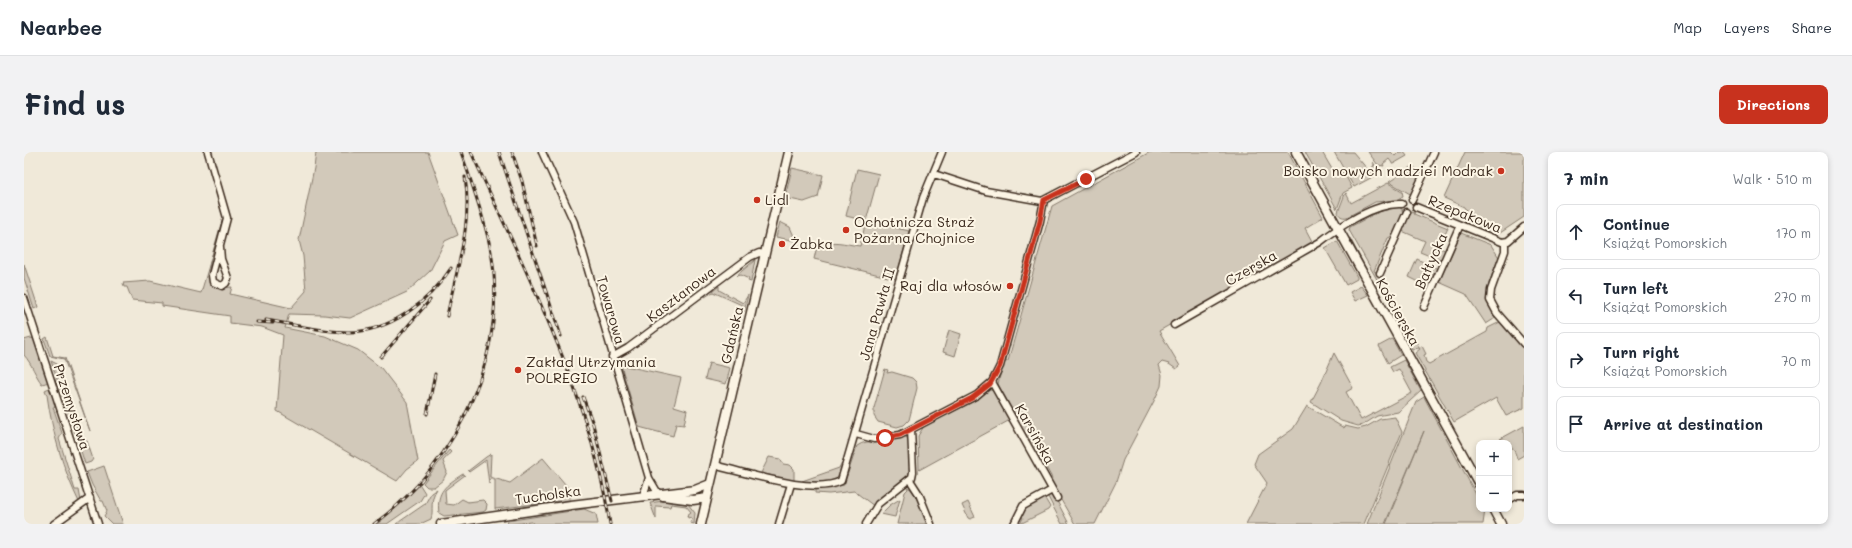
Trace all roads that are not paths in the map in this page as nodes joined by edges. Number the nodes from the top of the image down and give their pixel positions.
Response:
1 (208, 152) edge
2 (542, 152) edge
3 (789, 152) edge
4 (942, 152) edge
5 (1136, 152) edge
6 (1296, 152) edge
7 (1434, 152) edge
8 (934, 174) junction
9 (1044, 200) junction
10 (1412, 200) junction
11 (1402, 204) junction
12 (1416, 207) junction
13 (1407, 212) junction
14 (1460, 225) junction
15 (1524, 227) edge
16 (1338, 229) junction
17 (1505, 242) junction
18 (220, 247) junction
19 (764, 254) junction
20 (1380, 273) dead end
21 (24, 298) edge
22 (1424, 307) dead end
23 (1174, 325) dead end
24 (1524, 344) edge
25 (612, 357) junction
26 (992, 382) junction
27 (911, 429) junction
28 (856, 434) junction
29 (715, 464) junction
30 (649, 478) junction
31 (1476, 479) edge
32 (910, 480) junction
33 (710, 484) junction
34 (792, 485) junction
35 (695, 490) junction
36 (1052, 490) junction
37 (659, 495) junction
38 (1524, 495) edge
39 (643, 496) junction
40 (90, 498) junction
41 (707, 498) junction
42 (1057, 498) dead end
43 (1512, 498) edge
44 (693, 500) junction
45 (703, 512) junction
46 (1495, 512) edge
47 (54, 524) edge
48 (98, 524) edge
49 (441, 524) edge
50 (701, 524) edge
51 (779, 524) edge
52 (866, 524) edge
53 (931, 524) edge
54 (1014, 524) edge
55 (1501, 524) edge

1 - 18 street
2 - 25 street, Towarowa
3 - 19 main road, Gdańska
4 - 8 street, Jana Pawła II
5 - 9 street
6 - 16 main road, Kościerska
7 - 10 street
8 - 9 street
8 - 28 street, Jana Pawła II
9 - 26 street
10 - 11 street
10 - 12 street
11 - 13 street
11 - 16 street
12 - 13 street
12 - 14 street, Rzepakowa
13 - 20 street
14 - 17 street, Rzepakowa
14 - 22 street, Bałtycka
15 - 17 street, Rzepakowa
16 - 23 street, Czerska
16 - 31 main road, Kościerska
17 - 24 street
18 - 18 street
19 - 25 street, Kasztanowa
19 - 29 main road, Gdańska
21 - 40 street, Przemysłowa
25 - 30 street, Towarowa
26 - 27 street
26 - 36 street, Karsińska
27 - 28 street
27 - 32 street
28 - 34 street, Jana Pawła II
29 - 33 main road, Gdańska
29 - 34 street
30 - 37 street, Towarowa
30 - 39 street
32 - 52 street
32 - 53 street
33 - 35 main road, Tucholska
33 - 41 main road, Gdańska
34 - 51 street
35 - 37 main road, Tucholska
35 - 41 main road
36 - 42 street, Karsińska
36 - 54 street
37 - 39 main road, Tucholska
37 - 44 main road, Tucholska
38 - 43 street
39 - 49 main road, Tucholska
40 - 47 street
40 - 48 street, Przemysłowa
41 - 44 main road, Tucholska
41 - 45 main road, Gdańska
44 - 45 main road
45 - 50 main road, Gdańska
46 - 55 main road

